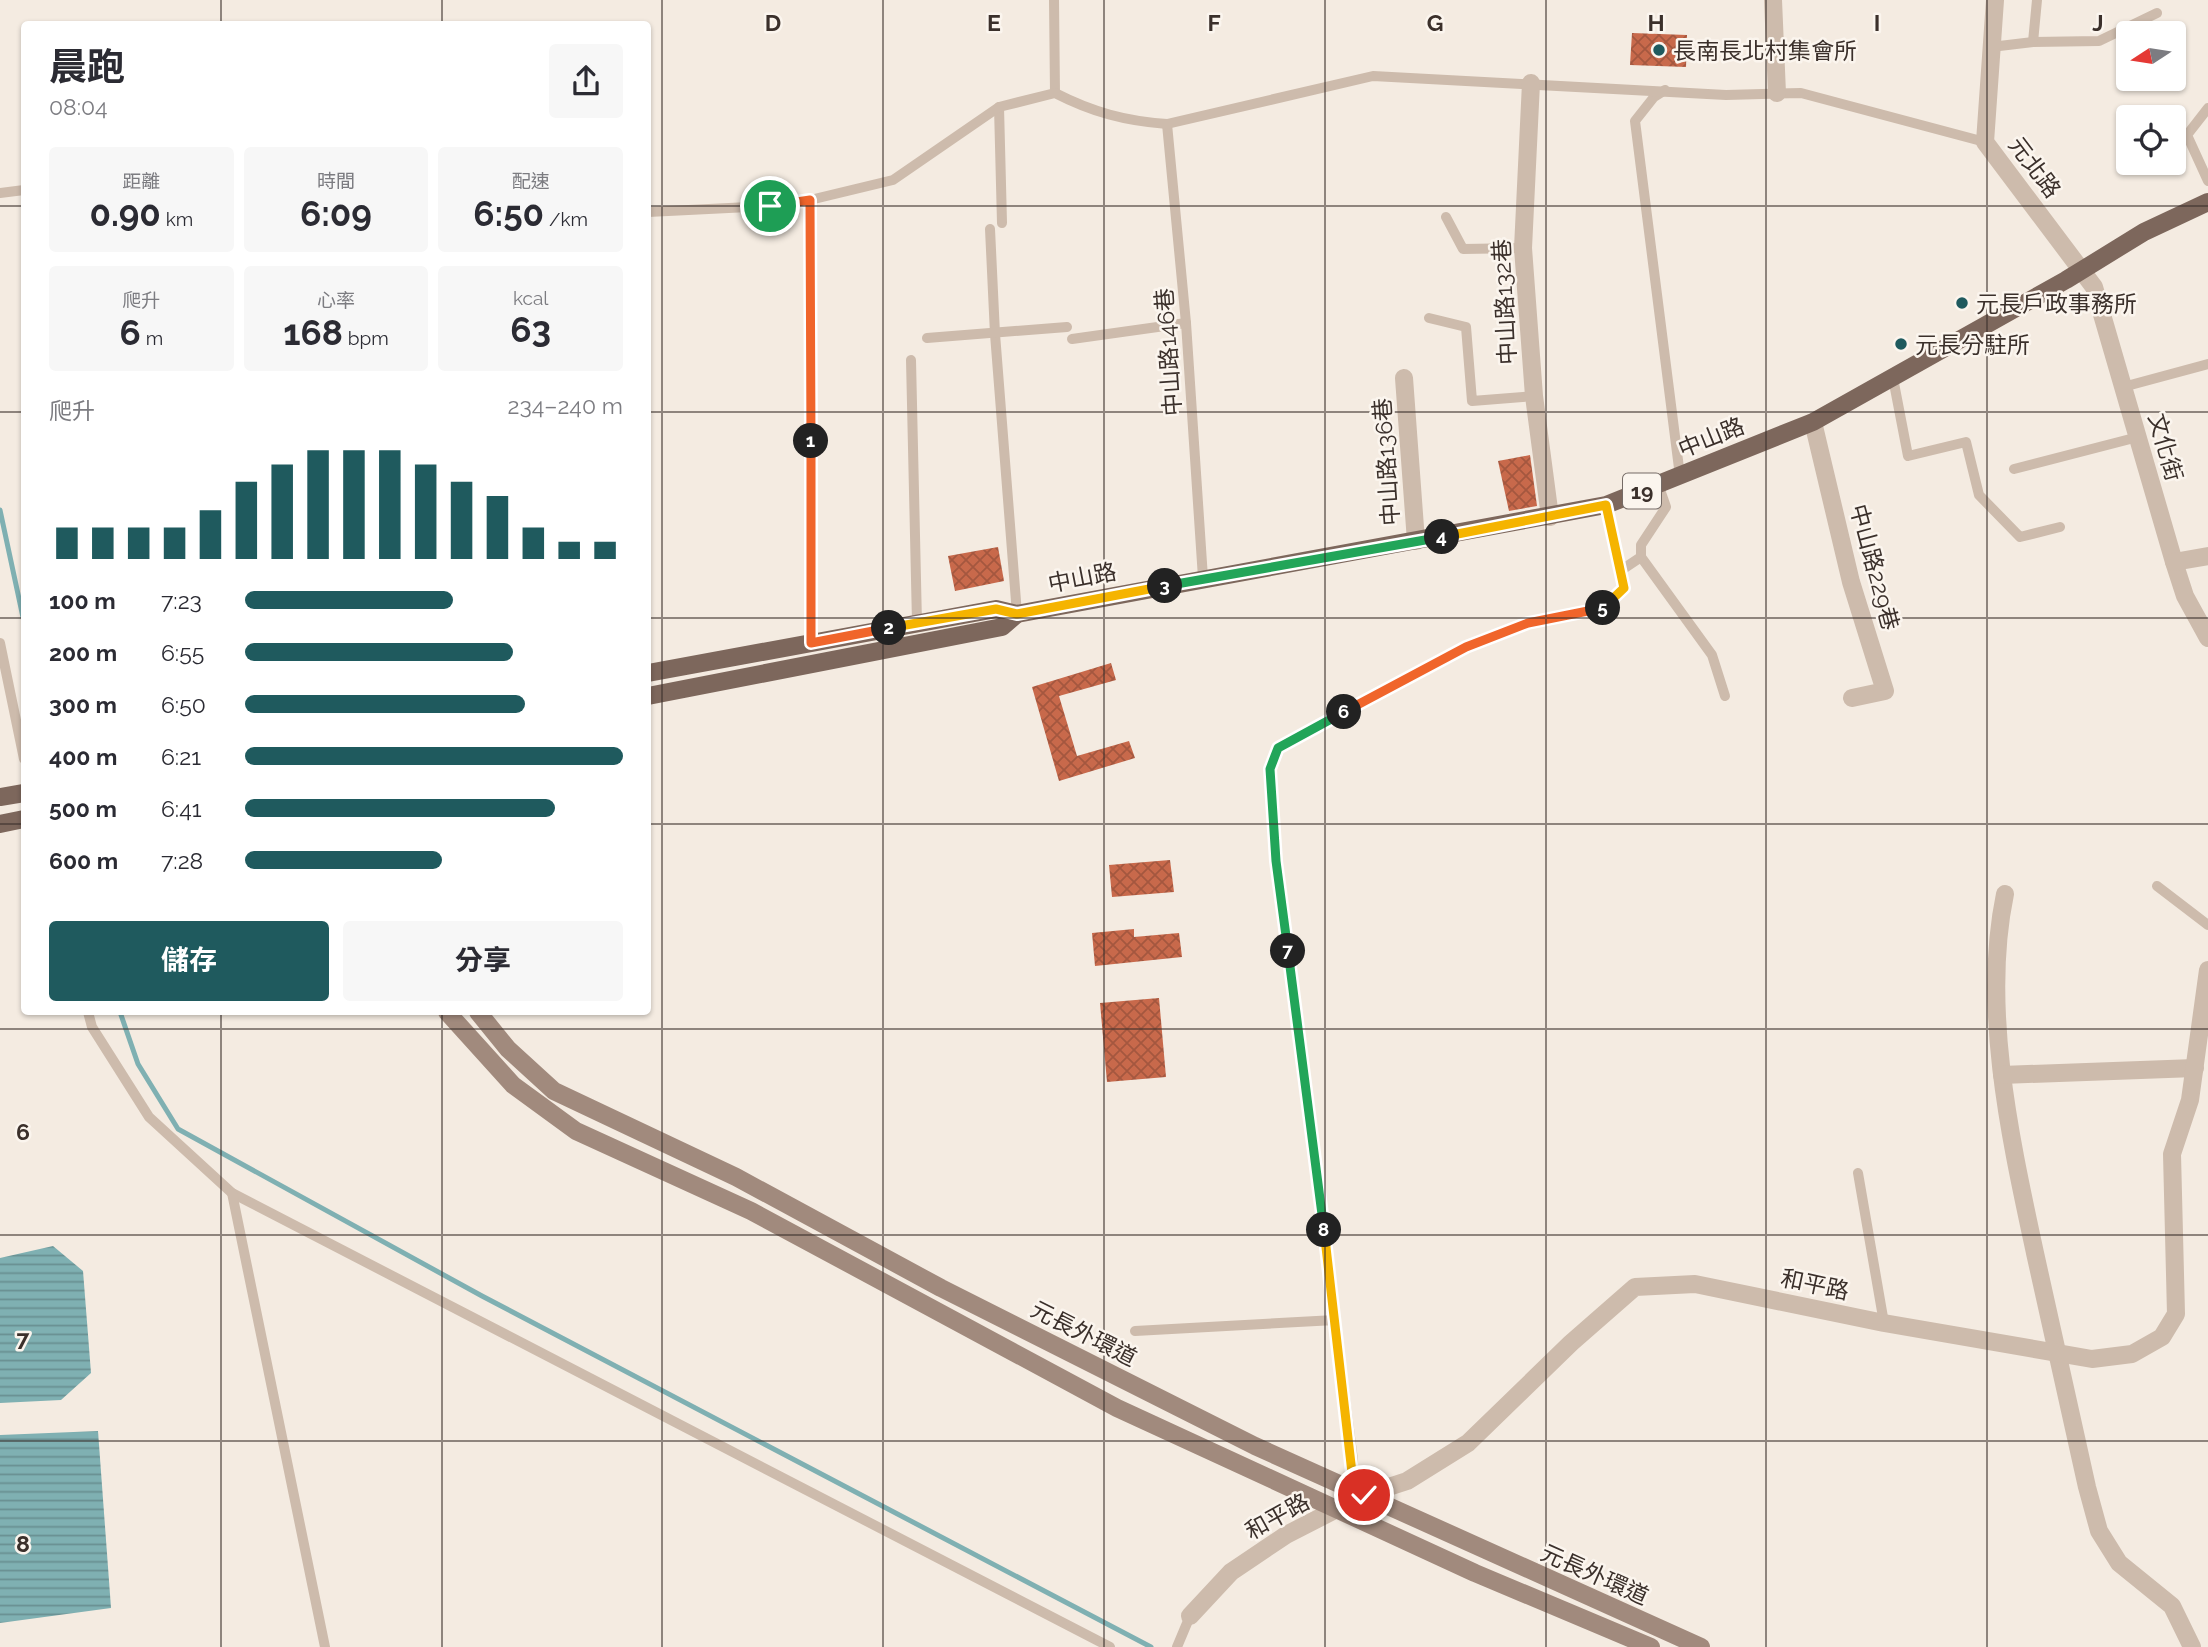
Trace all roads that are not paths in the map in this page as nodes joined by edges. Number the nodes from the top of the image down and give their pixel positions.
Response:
1 (1054, 0) edge
2 (1773, 0) edge
3 (1995, 0) edge
4 (2037, 0) edge
5 (2157, 13) dead end
6 (2033, 42) junction
7 (1991, 47) junction
8 (1531, 83) junction
9 (1665, 90) junction
10 (1055, 93) junction
11 (1777, 93) junction
12 (999, 107) junction
13 (2208, 108) edge
14 (1167, 124) junction
15 (1985, 142) junction
16 (2208, 181) edge
17 (21, 190) edge
18 (0, 193) edge
19 (810, 200) junction
20 (2208, 202) edge
21 (651, 212) edge
22 (1446, 217) dead end
23 (1002, 223) dead end
24 (990, 229) dead end
25 (1523, 248) junction
26 (2082, 267) junction
27 (1429, 318) dead end
28 (1186, 323) junction
29 (1066, 327) dead end
30 (995, 334) junction
31 (927, 338) dead end
32 (1072, 339) dead end
33 (911, 360) dead end
34 (2208, 364) edge
35 (1404, 378) dead end
36 (1894, 378) junction
37 (2123, 387) junction
38 (1534, 396) junction
39 (1813, 422) junction
40 (2138, 437) junction
41 (2014, 469) dead end
42 (1680, 476) junction
43 (1658, 484) junction
44 (1606, 505) junction
45 (1550, 517) junction
46 (2060, 527) dead end
47 (1416, 541) junction
48 (2208, 556) edge
49 (1641, 557) junction
50 (2174, 562) junction
51 (1620, 571) junction
52 (1203, 578) junction
53 (1017, 614) junction
54 (918, 623) junction
55 (2208, 638) edge
56 (0, 643) edge
57 (811, 643) junction
58 (651, 672) edge
59 (651, 695) edge
60 (1725, 696) dead end
61 (1852, 698) dead end
62 (21, 744) edge
63 (21, 794) edge
64 (0, 797) edge
65 (21, 820) edge
66 (0, 824) edge
67 (2157, 886) dead end
68 (2005, 894) dead end
69 (2208, 925) edge
70 (2208, 970) edge
71 (89, 1015) edge
72 (450, 1015) edge
73 (480, 1015) edge
74 (2195, 1068) junction
75 (2002, 1075) junction
76 (1858, 1173) dead end
77 (232, 1193) junction
78 (1335, 1320) junction
79 (1884, 1323) junction
80 (1135, 1331) dead end
81 (2057, 1352) junction
82 (1359, 1493) junction
83 (1339, 1510) junction
84 (1190, 1616) joint
85 (325, 1647) edge
86 (1110, 1647) edge
87 (1177, 1647) edge
88 (1651, 1647) edge
89 (1701, 1647) edge
90 (2192, 1647) edge

1 - 10 lane
2 - 11 street
3 - 7 street, 元北路
4 - 6 lane
5 - 6 lane
6 - 7 lane
7 - 15 street, 元北路
8 - 9 lane
8 - 14 lane
8 - 25 street, 中山路132巷
9 - 11 lane
9 - 42 lane
10 - 12 lane
10 - 14 lane
11 - 15 lane
12 - 19 lane
12 - 23 lane
13 - 16 lane
14 - 28 lane, 中山路146巷
15 - 26 street, 元北路
17 - 18 lane
19 - 21 lane
19 - 57 lane
20 - 26 main road, 中山路 / 19
22 - 25 lane
24 - 30 lane
25 - 38 street, 中山路132巷
26 - 36 main road, 中山路 / 19
26 - 37 street, 文化街
27 - 38 lane
28 - 32 lane
28 - 52 lane, 中山路146巷
29 - 30 lane
30 - 31 lane
30 - 53 lane
33 - 54 lane
34 - 37 lane
35 - 47 street, 中山路136巷
36 - 39 main road, 中山路 / 19
36 - 46 lane
37 - 40 street, 文化街
38 - 45 street, 中山路132巷
39 - 42 main road, 中山路 / 19
39 - 61 street, 中山路229巷
40 - 41 lane
40 - 50 street, 文化街
42 - 43 main road, 中山路 / 19
43 - 44 main road, 中山路 / 19
43 - 49 lane
44 - 45 main road, 中山路 / 19
44 - 51 lane
45 - 47 main road, 中山路 / 19
47 - 52 main road, 中山路 / 19
48 - 50 street
49 - 51 lane
49 - 60 lane
50 - 55 street, 文化街
51 - 78 lane
52 - 53 main road, 中山路 / 19
53 - 54 main road, 中山路 / 19
53 - 59 main road, 中山路 / 19
54 - 57 main road, 中山路 / 19
56 - 62 lane
57 - 58 main road, 中山路 / 19
63 - 64 main road
65 - 66 main road
67 - 69 lane
68 - 75 street
70 - 74 street, 和平路
71 - 77 lane
72 - 83 street, 元長外環道
73 - 82 street, 元長外環道
74 - 75 street
74 - 81 street, 和平路
75 - 81 street
76 - 79 lane
77 - 85 lane
77 - 86 lane
78 - 80 lane
78 - 82 lane
79 - 81 street, 和平路
79 - 82 street, 和平路
81 - 90 street
82 - 83 street, 和平路
82 - 89 street, 元長外環道
83 - 84 street, 和平路
83 - 88 street, 元長外環道
84 - 87 lane

